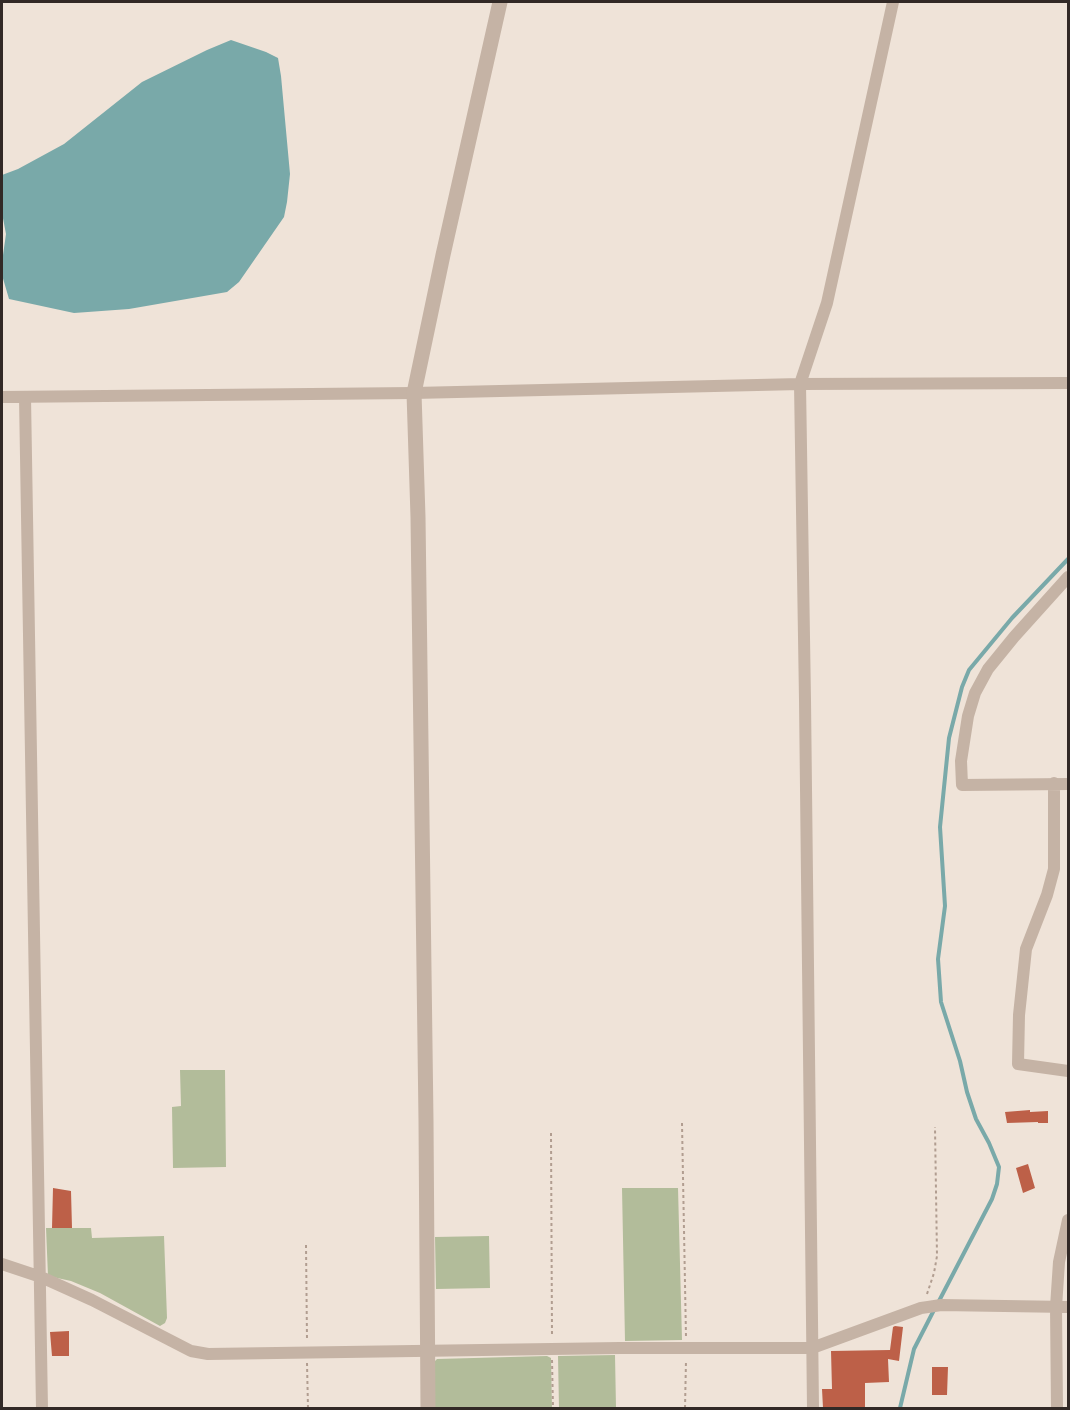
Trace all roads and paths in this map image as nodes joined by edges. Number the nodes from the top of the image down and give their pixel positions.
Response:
1 (500, 2) edge
2 (893, 2) edge
3 (1068, 383) edge
4 (800, 384) junction
5 (414, 393) junction
6 (2, 397) edge
7 (26, 397) junction
8 (1068, 578) edge
9 (1054, 783) junction
10 (1068, 784) edge
11 (1068, 1071) edge
12 (682, 1123) dead end
13 (935, 1127) dead end
14 (551, 1133) dead end
15 (1068, 1220) edge
16 (306, 1245) dead end
17 (2, 1264) edge
18 (40, 1277) junction
19 (1062, 1307) edge
20 (924, 1308) junction
21 (686, 1348) junction
22 (812, 1348) junction
23 (552, 1350) junction
24 (427, 1352) junction
25 (307, 1354) junction
26 (42, 1408) edge
27 (308, 1408) edge
28 (428, 1408) edge
29 (553, 1408) edge
30 (685, 1408) edge
31 (813, 1408) edge
32 (1057, 1408) edge

1 - 5 street
2 - 4 street
3 - 4 street
4 - 5 street
4 - 22 street
5 - 7 street
5 - 24 street
6 - 7 street
7 - 18 street
8 - 9 street
9 - 10 street
9 - 11 street
12 - 21 path
13 - 20 path
14 - 23 path
15 - 19 street
16 - 25 path
17 - 18 street
18 - 25 street
18 - 26 street
19 - 20 street
19 - 32 street
20 - 22 street
21 - 22 street
21 - 23 street
21 - 30 path
22 - 31 street
23 - 24 street
23 - 29 path
24 - 25 street
24 - 28 street
25 - 27 path

